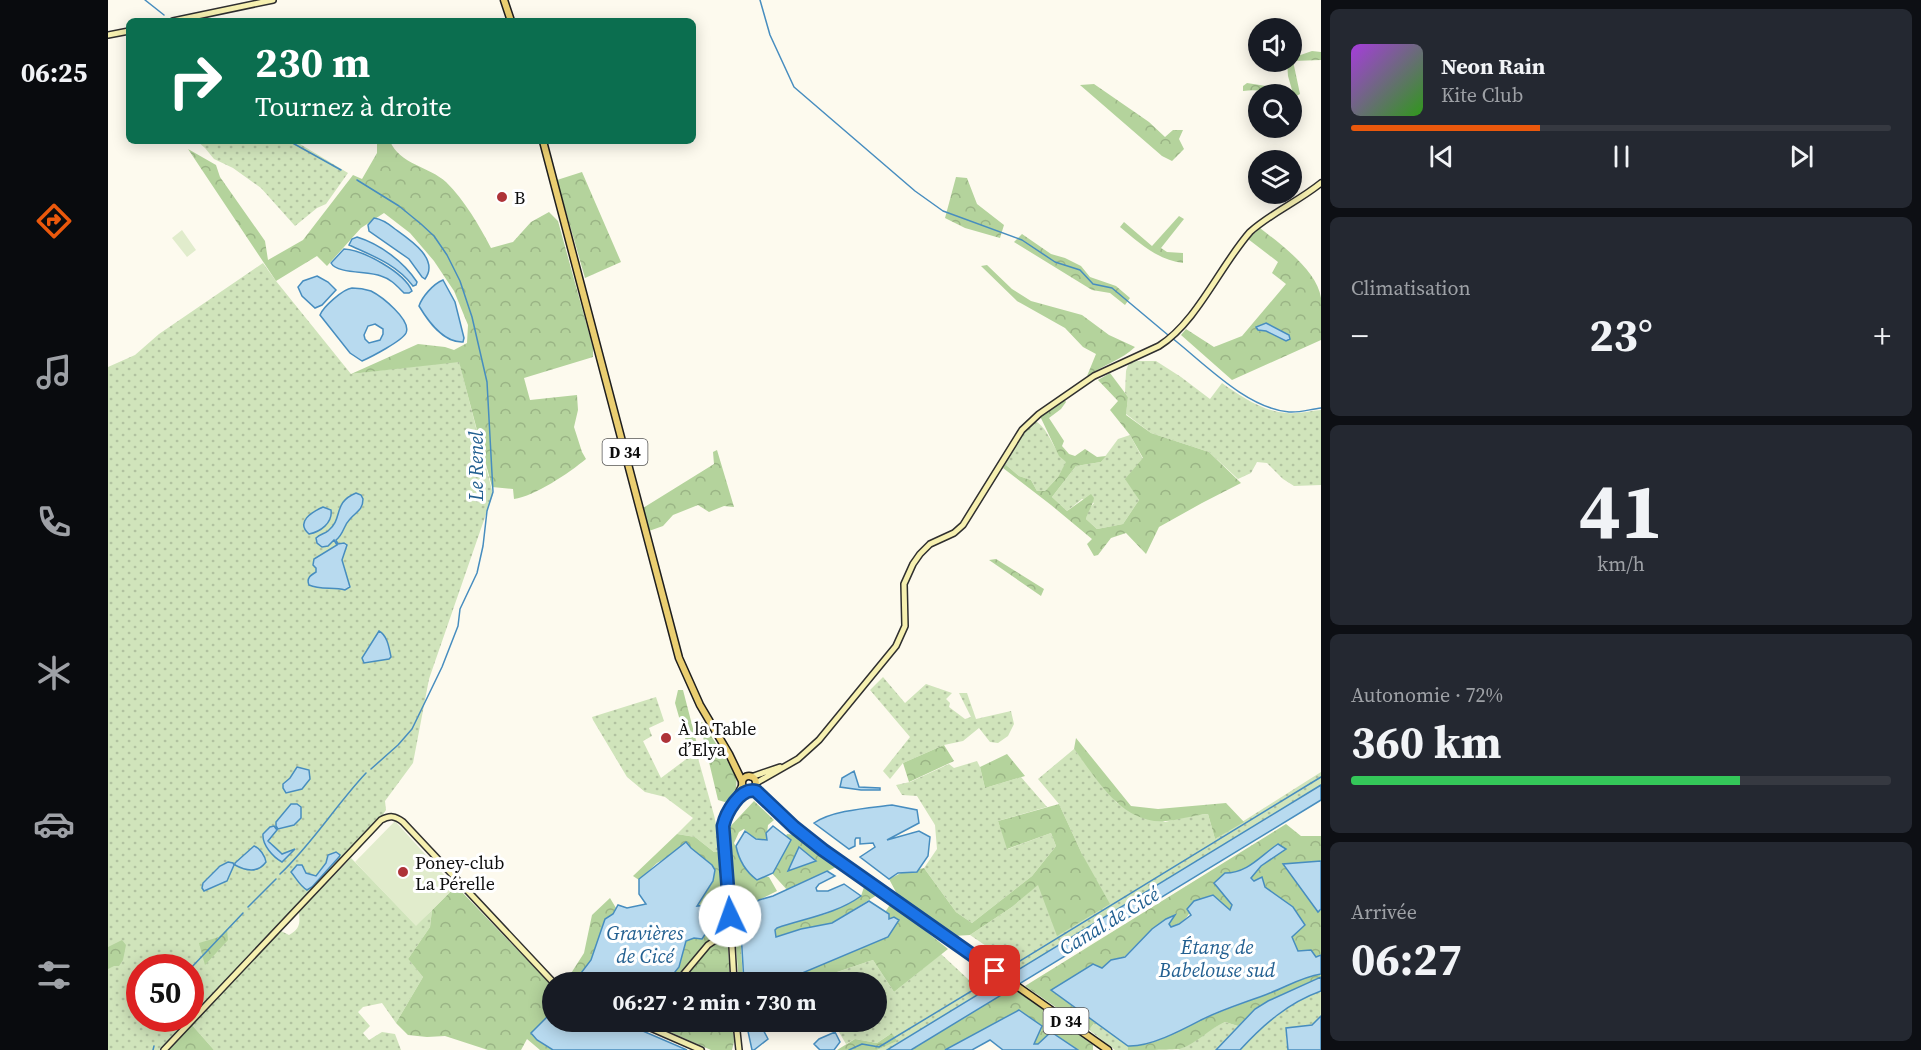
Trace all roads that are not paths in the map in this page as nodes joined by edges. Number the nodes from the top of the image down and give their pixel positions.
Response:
1 (273, 0) edge
2 (506, 0) edge
3 (187, 18) edge
4 (510, 18) edge
5 (126, 32) edge
6 (108, 35) edge
7 (544, 144) edge
8 (1321, 183) edge
9 (749, 783) junction
10 (731, 936) junction
11 (544, 972) edge
12 (685, 972) edge
13 (733, 972) edge
14 (664, 1032) edge
15 (737, 1032) edge
16 (164, 1050) edge
17 (701, 1050) edge
18 (739, 1050) edge
19 (1108, 1050) edge

1 - 3 main road
2 - 4 main road
5 - 6 main road
7 - 9 main road, D 34
8 - 9 main road
9 - 10 main road
9 - 19 main road, D 34
10 - 12 main road
10 - 13 main road
11 - 16 main road
14 - 17 main road
15 - 18 main road

